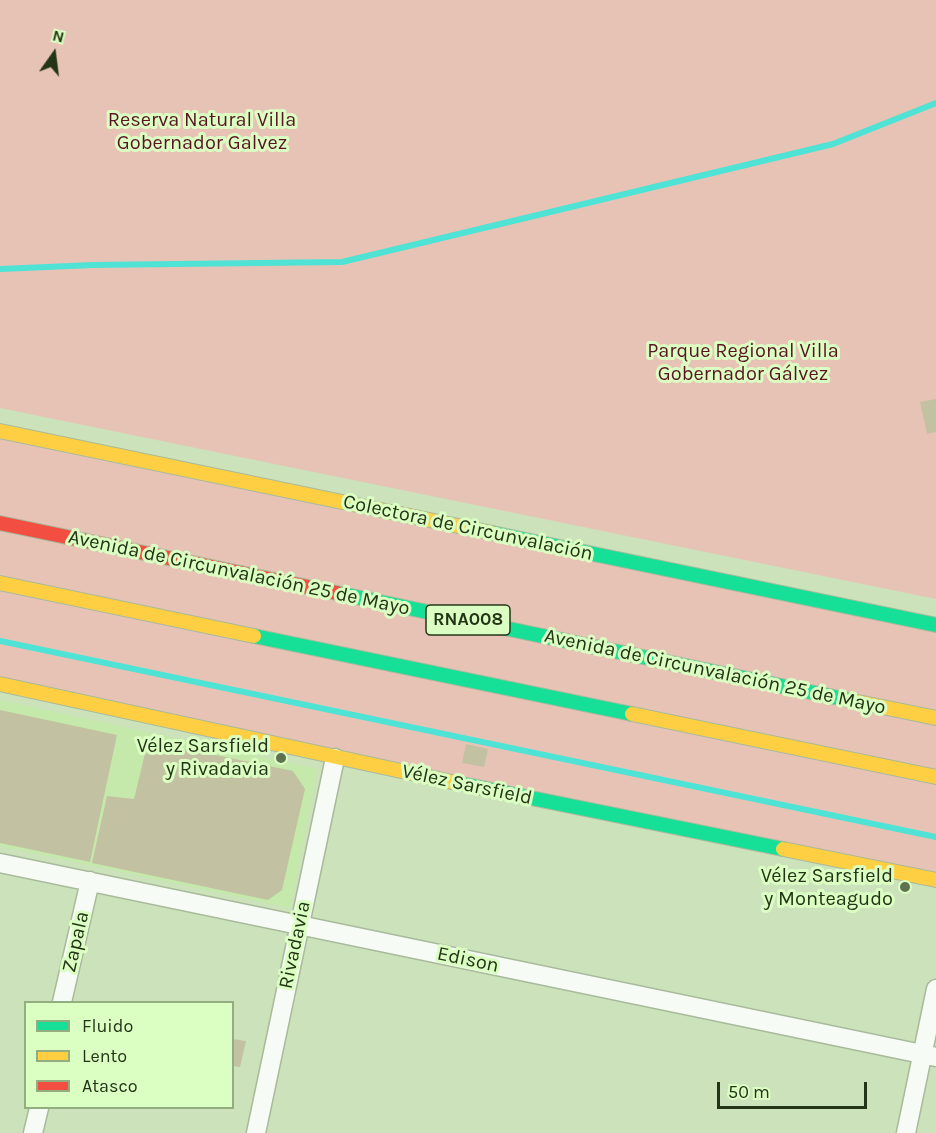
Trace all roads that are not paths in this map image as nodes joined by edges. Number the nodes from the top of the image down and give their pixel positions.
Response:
1 (0, 430) edge
2 (0, 523) edge
3 (0, 583) edge
4 (936, 625) edge
5 (0, 684) edge
6 (936, 718) edge
7 (335, 758) junction
8 (936, 777) edge
9 (0, 863) edge
10 (936, 880) edge
11 (90, 881) junction
12 (300, 925) junction
13 (936, 989) edge
14 (62, 1001) edge
15 (929, 1055) edge
16 (39, 1109) edge
17 (33, 1133) edge
18 (256, 1133) edge
19 (906, 1133) edge

1 - 4 main road, Colectora de Circunvalación
2 - 6 main road, Avenida de Circunvalación 25 de Mayo / RNA008
3 - 8 main road
5 - 7 main road, Vélez Sarsfield
7 - 10 main road, Vélez Sarsfield
7 - 12 street, Rivadavia
9 - 11 street, Edison
11 - 12 street, Edison
11 - 14 street, Zapala
12 - 15 street, Edison
12 - 18 street, Rivadavia
13 - 15 street
15 - 19 street
16 - 17 street

